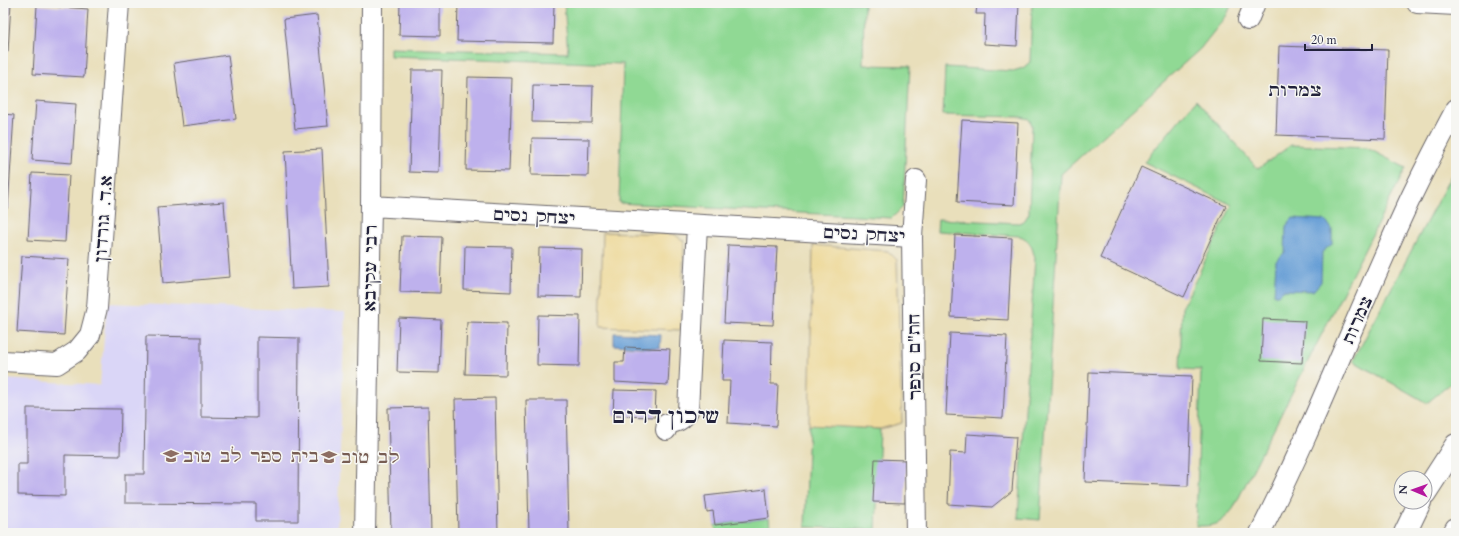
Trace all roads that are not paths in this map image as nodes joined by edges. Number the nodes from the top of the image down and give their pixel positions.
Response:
1 (119, 3) edge
2 (372, 3) edge
3 (1416, 3) edge
4 (1456, 5) edge
5 (1456, 109) edge
6 (916, 180) dead end
7 (371, 206) junction
8 (697, 225) junction
9 (912, 237) junction
10 (3, 361) edge
11 (666, 430) dead end
12 (1456, 445) edge
13 (1433, 481) edge
14 (1416, 510) edge
15 (1456, 529) edge
16 (364, 533) edge
17 (916, 533) edge
18 (1260, 533) edge
19 (1405, 533) edge
20 (1454, 533) edge

1 - 10 street, א.ד. גורדון
2 - 7 street, רבי עקיבא
3 - 4 street
5 - 18 street, צמרות
6 - 9 street, חת"ם סופר
7 - 8 street, יצחק נסים
7 - 16 street, רבי עקיבא
8 - 9 street, יצחק נסים
8 - 11 street
9 - 17 street, חת"ם סופר
12 - 13 street
14 - 19 street
15 - 20 street

